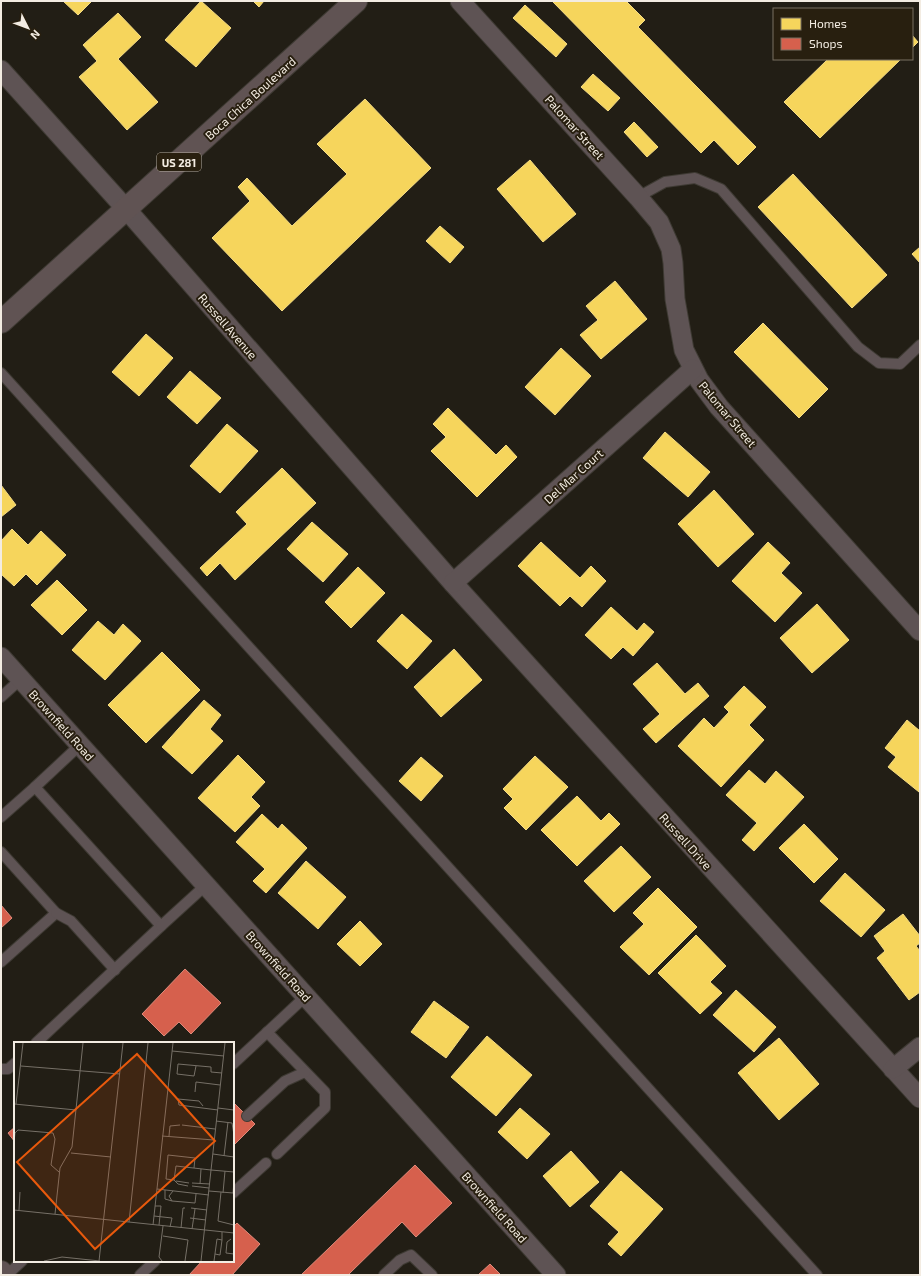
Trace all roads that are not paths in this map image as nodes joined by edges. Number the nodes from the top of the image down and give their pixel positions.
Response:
1 (356, 1) edge
2 (460, 1) edge
3 (1, 70) edge
4 (638, 197) junction
5 (127, 210) junction
6 (1, 322) edge
7 (920, 345) edge
8 (693, 369) junction
9 (1, 372) edge
10 (452, 583) junction
11 (917, 623) edge
12 (1, 657) edge
13 (21, 679) junction
14 (1, 697) edge
15 (80, 746) junction
16 (35, 787) junction
17 (1, 817) edge
18 (1, 852) edge
19 (206, 884) junction
20 (56, 913) junction
21 (161, 926) junction
22 (1, 962) edge
23 (115, 970) junction
24 (306, 996) junction
25 (267, 1032) junction
26 (37, 1042) edge
27 (920, 1047) edge
28 (234, 1063) edge
29 (14, 1064) edge
30 (1, 1069) edge
31 (893, 1069) junction
32 (305, 1072) junction
33 (920, 1098) edge
34 (247, 1116) dead end
35 (277, 1154) dead end
36 (266, 1163) dead end
37 (234, 1192) edge
38 (21, 1262) edge
39 (155, 1262) edge
40 (1, 1272) edge
41 (5, 1275) edge
42 (140, 1275) edge
43 (384, 1275) edge
44 (432, 1275) edge
45 (556, 1275) edge
46 (818, 1275) edge

1 - 5 main road, Boca Chica Boulevard / US 281
2 - 4 street, Palomar Street
3 - 5 street, Russell Avenue
4 - 7 lane
4 - 8 street, Palomar Street
5 - 6 main road, Boca Chica Boulevard / US 281
5 - 10 street, Russell Avenue
8 - 10 street, Del Mar Court
8 - 11 street, Palomar Street
9 - 46 lane
10 - 31 street, Russell Drive
12 - 13 street, Brownfield Road
13 - 14 lane
13 - 15 street, Brownfield Road
15 - 16 lane
15 - 19 street, Brownfield Road
16 - 17 lane
16 - 21 lane
18 - 20 lane
19 - 21 lane
19 - 24 street, Brownfield Road
20 - 22 lane
20 - 23 lane
21 - 23 lane
23 - 26 lane
24 - 25 lane
24 - 45 street, Brownfield Road
25 - 28 lane
25 - 32 lane
27 - 31 street
29 - 30 lane
31 - 33 street, Russell Drive
32 - 34 lane
32 - 35 lane
36 - 37 lane
38 - 41 lane
39 - 42 lane
40 - 41 main road
43 - 44 lane

